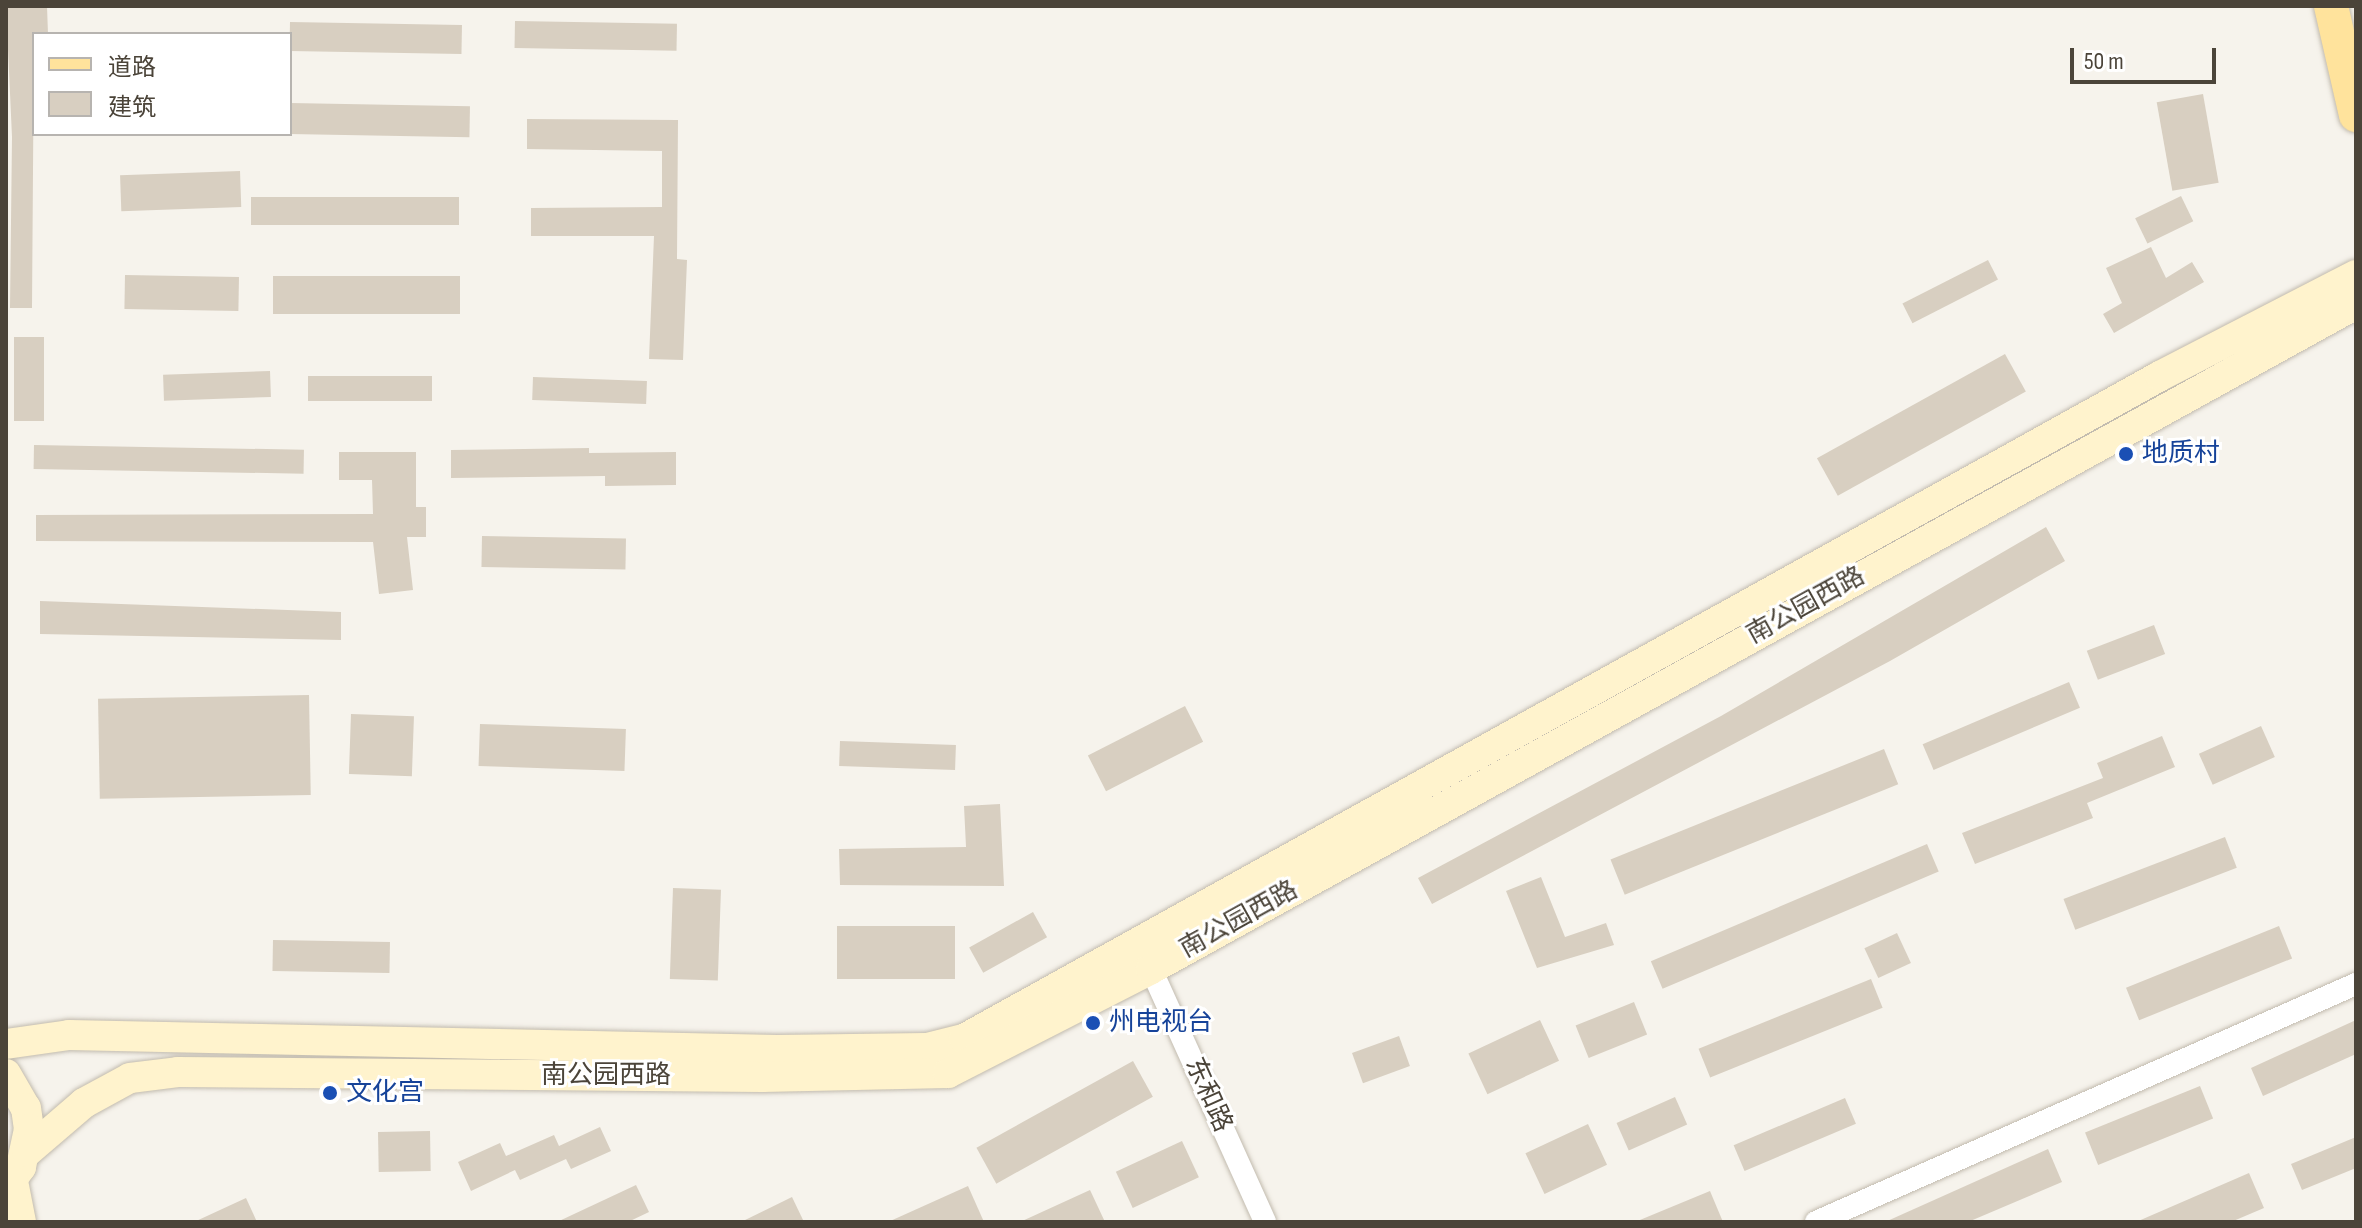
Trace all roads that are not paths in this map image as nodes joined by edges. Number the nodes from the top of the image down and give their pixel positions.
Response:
1 (2331, 6) edge
2 (2356, 115) edge
3 (2356, 275) edge
4 (2356, 304) edge
5 (1151, 969) junction
6 (2356, 984) edge
7 (6, 1044) edge
8 (10, 1075) edge
9 (27, 1152) junction
10 (9, 1185) edge
11 (21, 1222) edge
12 (1265, 1222) edge
13 (1816, 1222) edge

1 - 2 main road
3 - 7 main road, 南公园西路
4 - 5 main road, 南公园西路
5 - 9 main road, 南公园西路
5 - 12 street, 东和路
6 - 13 street
8 - 9 main road
9 - 10 main road
10 - 11 main road

